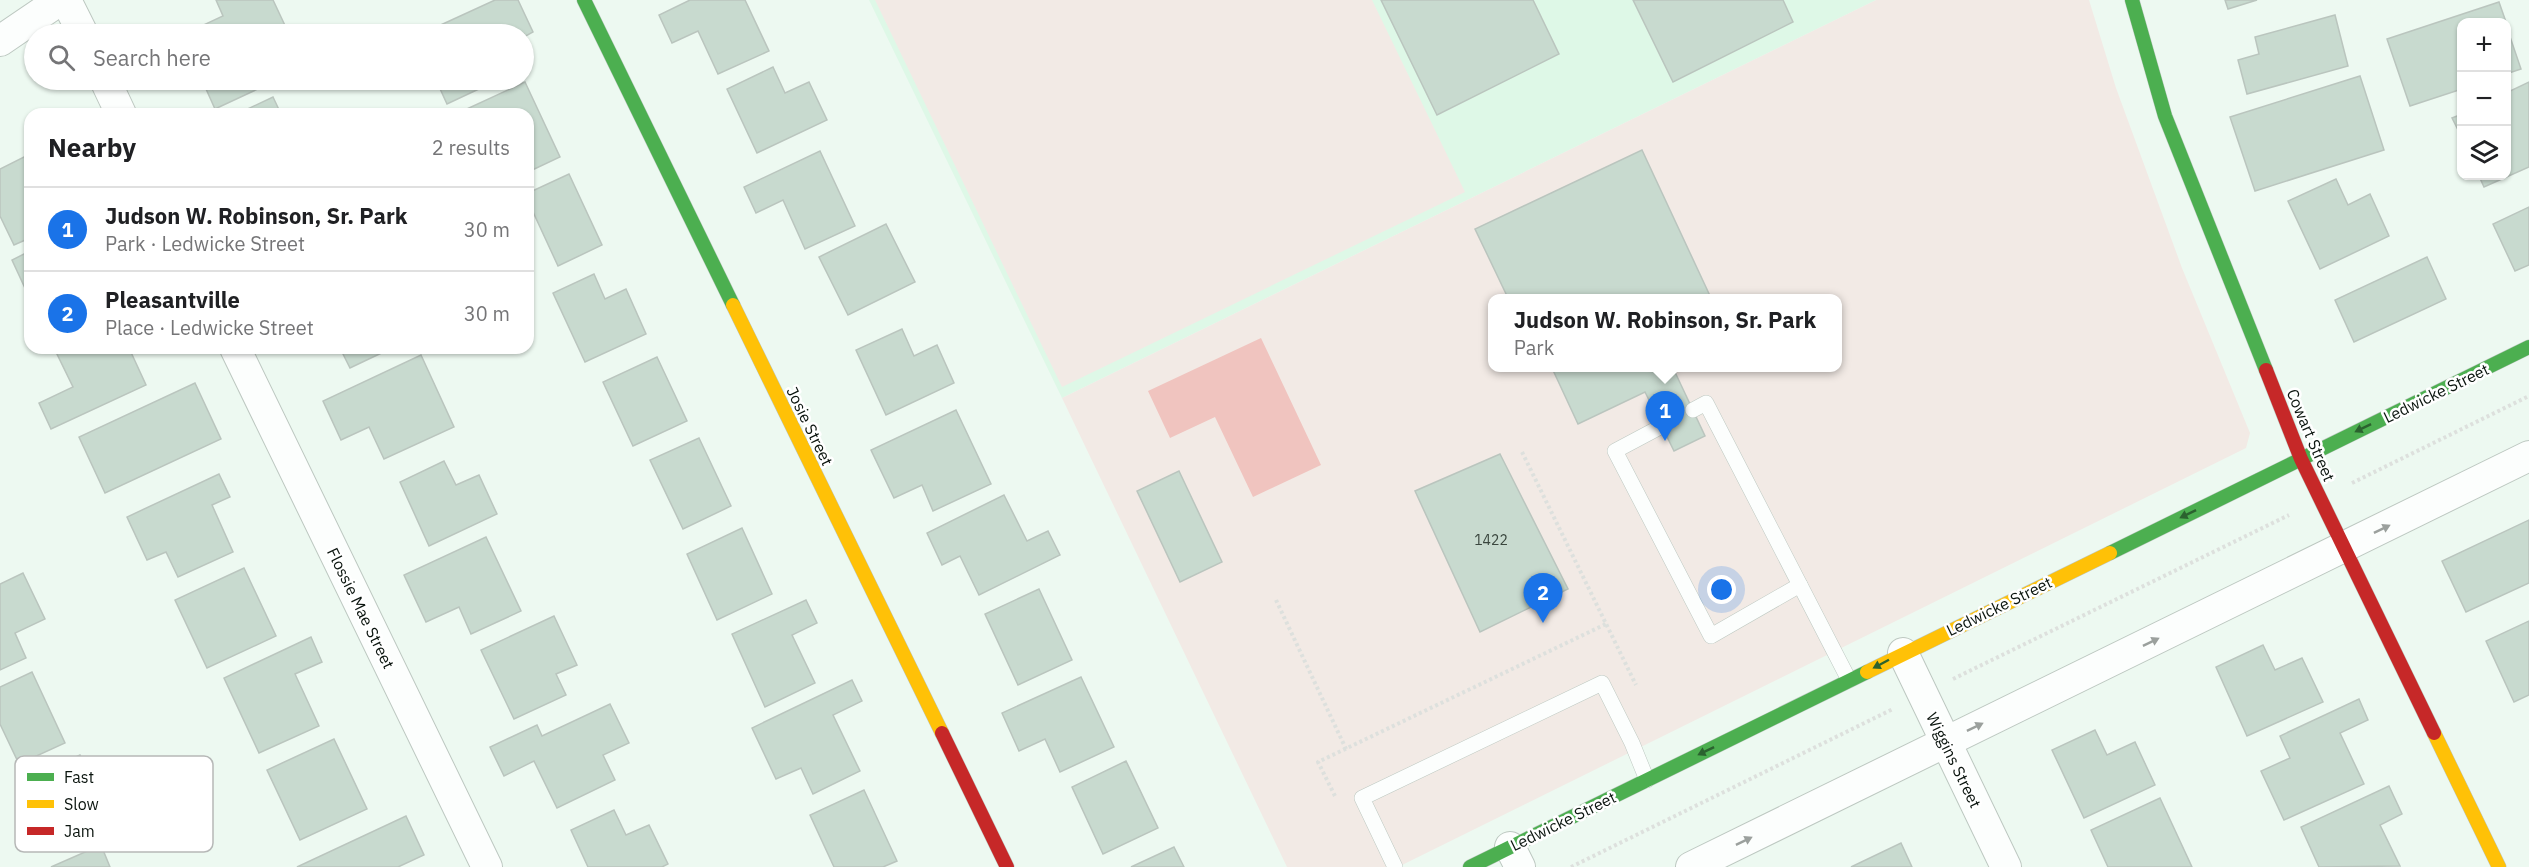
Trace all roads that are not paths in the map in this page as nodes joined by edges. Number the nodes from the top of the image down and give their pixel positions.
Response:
1 (60, 0) edge
2 (66, 0) edge
3 (584, 0) edge
4 (2132, 0) edge
5 (78, 24) edge
6 (12, 29) edge
7 (0, 41) edge
8 (110, 90) edge
9 (119, 108) edge
10 (2529, 347) edge
11 (238, 354) edge
12 (1693, 410) dead end
13 (1662, 426) dead end
14 (2529, 456) edge
15 (2301, 459) junction
16 (2344, 548) junction
17 (1800, 585) junction
18 (1902, 653) junction
19 (1849, 680) junction
20 (1945, 742) junction
21 (1647, 780) junction
22 (1515, 857) edge
23 (487, 867) edge
24 (1007, 867) edge
25 (1395, 867) edge
26 (1470, 867) edge
27 (1691, 867) edge
28 (2006, 867) edge
29 (2499, 867) edge

1 - 6 street
2 - 5 street
3 - 24 street, Josie Street
4 - 15 street, Cowart Street
6 - 7 street
8 - 9 street
10 -> 15 street, Ledwicke Street
11 - 23 street, Flossie Mae Street
12 - 17 lane
13 - 17 lane
16 -> 14 street
15 - 16 street, Cowart Street
15 -> 18 street, Ledwicke Street
20 -> 16 street
16 - 29 street, Cowart Street
17 - 19 lane
18 -> 19 street, Ledwicke Street
18 - 20 street, Wiggins Street
19 -> 21 street, Ledwicke Street
27 -> 20 street
20 - 28 street, Wiggins Street
21 - 22 street, Ledwicke Street
21 - 25 lane
22 - 26 street, Ledwicke Street

